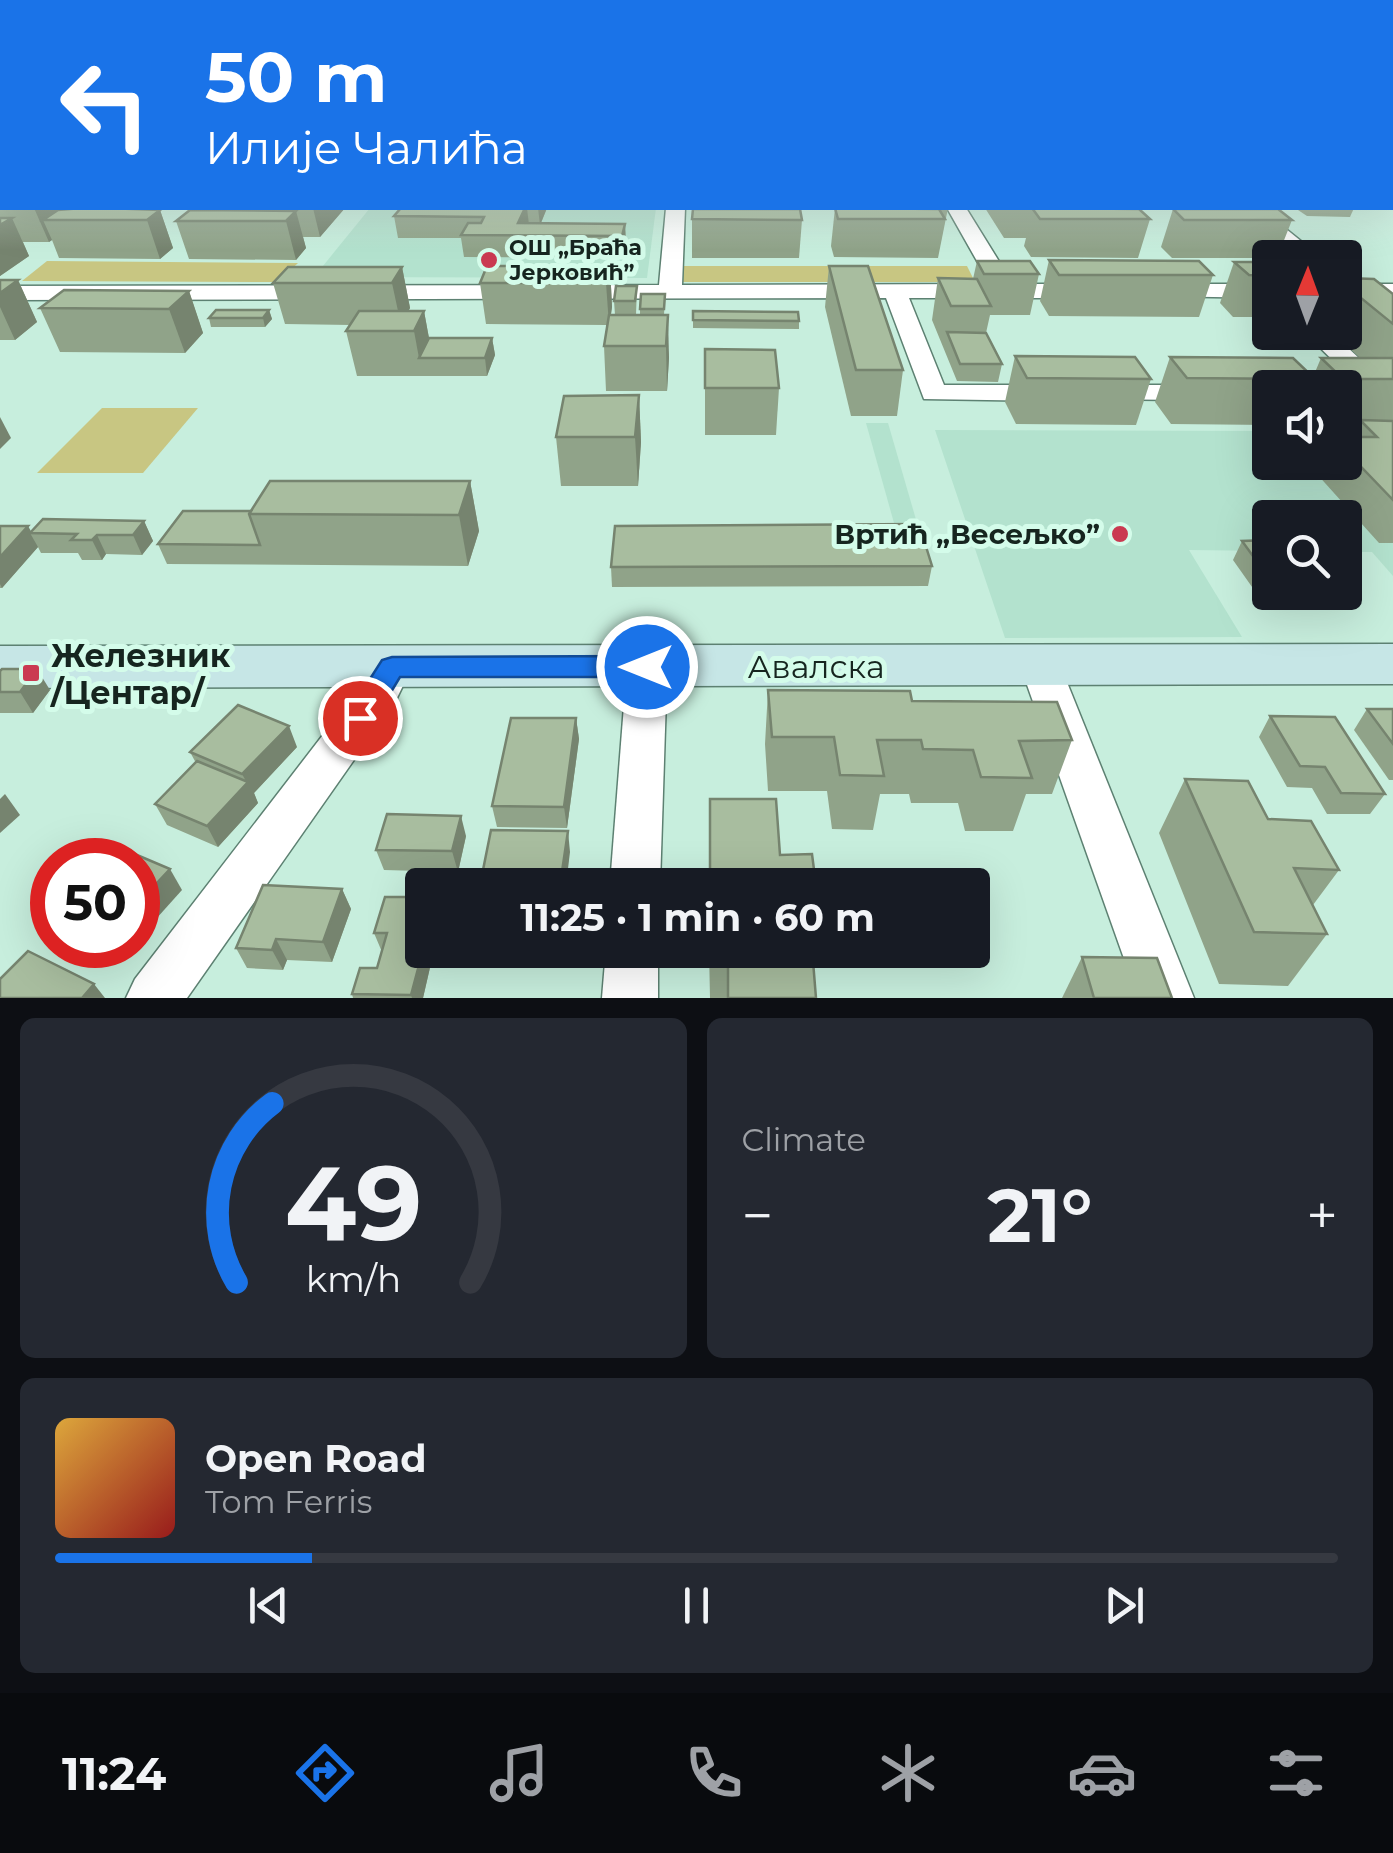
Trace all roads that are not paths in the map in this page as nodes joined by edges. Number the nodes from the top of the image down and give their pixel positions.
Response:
1 (674, 210) edge
2 (958, 210) edge
3 (1251, 210) edge
4 (1289, 240) edge
5 (1004, 290) junction
6 (896, 291) junction
7 (1252, 291) edge
8 (670, 292) junction
9 (0, 293) edge
10 (1362, 293) edge
11 (1386, 301) edge
12 (1336, 350) edge
13 (1358, 370) edge
14 (1362, 374) edge
15 (1252, 393) edge
16 (1362, 393) edge
17 (1393, 664) edge
18 (1040, 665) junction
19 (0, 667) edge
20 (392, 667) junction
21 (647, 667) junction
22 (637, 868) edge
23 (631, 968) edge
24 (154, 998) edge
25 (630, 998) edge
26 (1166, 998) edge

1 - 8 street
2 - 5 street
3 - 4 street
5 - 6 street
5 - 7 street
6 - 8 street
6 - 15 street
8 - 9 street
10 - 11 street
12 - 13 street
14 - 16 street
17 - 18 main road, Авалска
18 - 21 main road, Авалска
18 - 26 street
19 - 20 main road, Авалска
20 - 21 main road, Авалска
20 - 24 street
21 - 22 street
23 - 25 street

